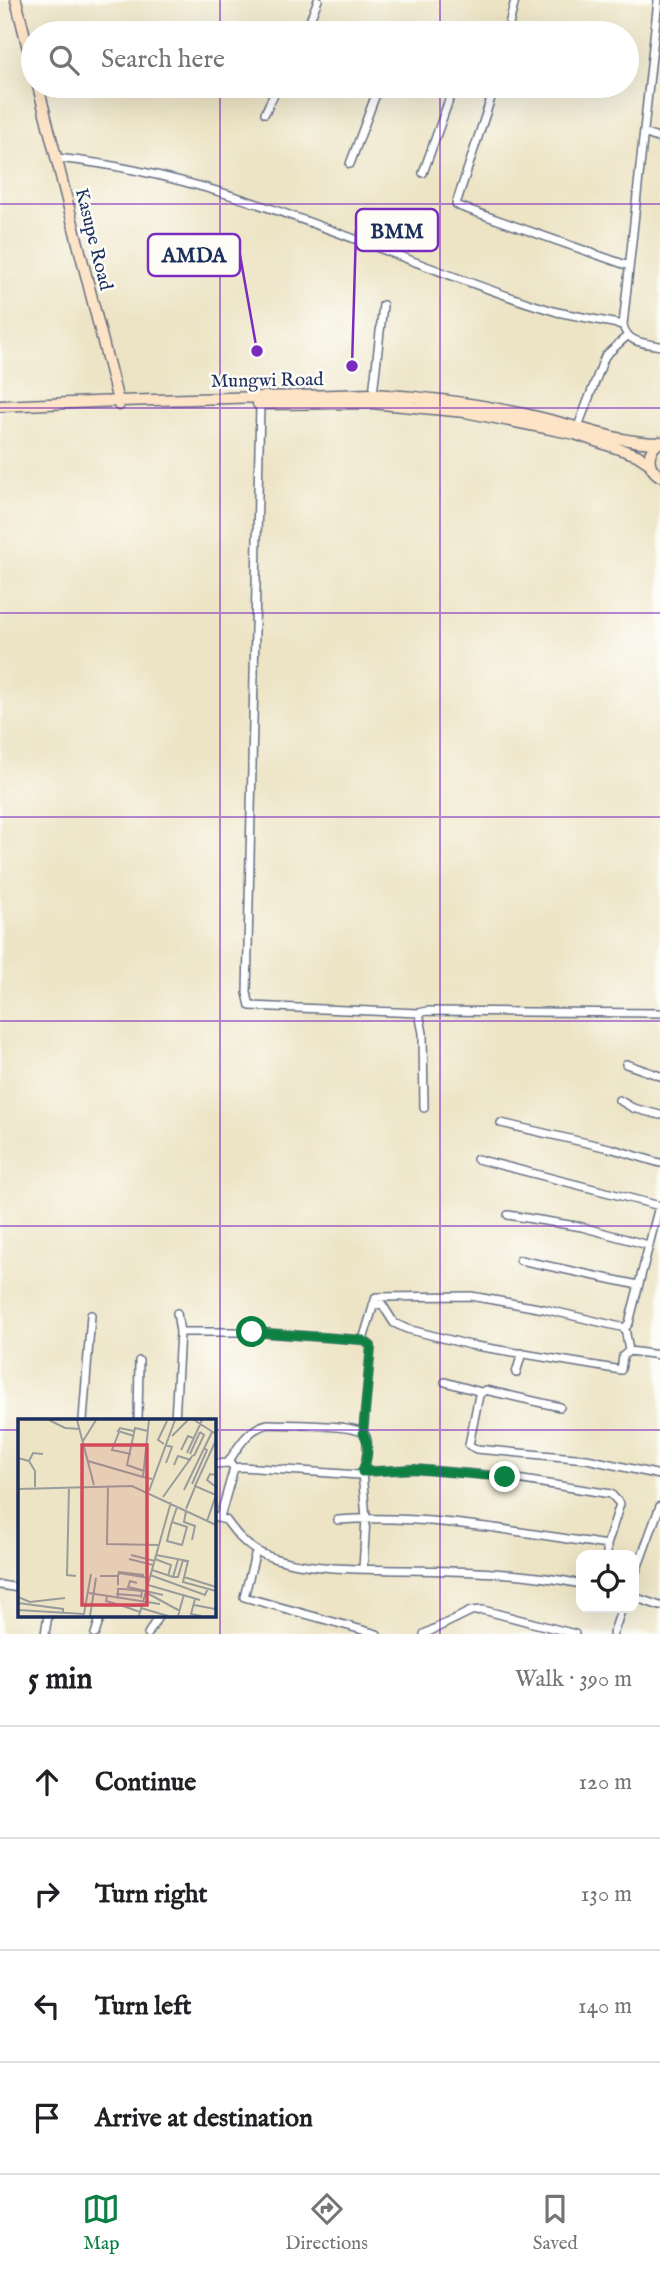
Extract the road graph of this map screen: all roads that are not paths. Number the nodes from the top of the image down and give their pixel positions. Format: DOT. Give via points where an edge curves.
graph roads {
  1 [pos="16,0"];
  2 [pos="318,0"];
  3 [pos="515,0"];
  4 [pos="658,0"];
  5 [pos="21,21"];
  6 [pos="310,21"];
  7 [pos="510,21"];
  8 [pos="41,98"];
  9 [pos="272,98"];
  10 [pos="375,98"];
  11 [pos="450,98"];
  12 [pos="491,98"];
  13 [pos="265,113"];
  14 [pos="644,133"];
  15 [pos="660,139"];
  16 [pos="56,158"];
  17 [pos="350,164"];
  18 [pos="423,173"];
  19 [pos="629,266"];
  20 [pos="383,305"];
  21 [pos="623,325"];
  22 [pos="627,336"];
  23 [pos="660,346"];
  24 [pos="373,394"];
  25 [pos="119,404"];
  26 [pos="260,404"];
  27 [pos="0,407"];
  28 [pos="0,412"];
  29 [pos="577,431"];
  30 [pos="658,443"];
  31 [pos="649,463"];
  32 [pos="660,476"];
  33 [pos="419,1013"];
  34 [pos="660,1013"];
  35 [pos="626,1064"];
  36 [pos="660,1076"];
  37 [pos="619,1100"];
  38 [pos="424,1108"];
  39 [pos="660,1115"];
  40 [pos="501,1123"];
  41 [pos="477,1159"];
  42 [pos="660,1163"];
  43 [pos="660,1206"];
  44 [pos="508,1215"];
  45 [pos="648,1245"];
  46 [pos="520,1260"];
  47 [pos="638,1285"];
  48 [pos="373,1305"];
  49 [pos="177,1313"];
  50 [pos="91,1315"];
  51 [pos="625,1328"];
  52 [pos="180,1332"];
  53 [pos="363,1340"];
  54 [pos="629,1350"];
  55 [pos="522,1353"];
  56 [pos="660,1354"];
  57 [pos="139,1361"];
  58 [pos="516,1373"];
  59 [pos="445,1382"];
  60 [pos="481,1392"];
  61 [pos="560,1407"];
  62 [pos="83,1419"];
  63 [pos="138,1419"];
  64 [pos="175,1419"];
  65 [pos="363,1433"];
  66 [pos="215,1464"];
  67 [pos="232,1466"];
  68 [pos="362,1472"];
  69 [pos="660,1475"];
  70 [pos="660,1506"];
  71 [pos="659,1516"];
  72 [pos="217,1517"];
  73 [pos="366,1518"];
  74 [pos="338,1520"];
  75 [pos="607,1545"];
  76 [pos="607,1550"];
  77 [pos="256,1551"];
  78 [pos="639,1565"];
  79 [pos="363,1569"];
  80 [pos="576,1583"];
  81 [pos="0,1585"];
  82 [pos="18,1588"];
  83 [pos="639,1599"];
  84 [pos="660,1606"];
  85 [pos="620,1613"];
  86 [pos="48,1616"];
  87 [pos="101,1616"];
  88 [pos="158,1616"];
  89 [pos="45,1634"];
  90 [pos="95,1634"];
  91 [pos="148,1634"];
  92 [pos="377,1634"];
  93 [pos="424,1634"];
  94 [pos="575,1634"];
  95 [pos="613,1634"];
  1 -- 5 [label="main road"];
  2 -- 6 [label="street"];
  3 -- 7 [label="street"];
  4 -- 14 [label="street"];
  8 -- 16 [label="main road, Kasupe Road"];
  9 -- 13 [label="street"];
  10 -- 17 [label="street"];
  11 -- 18 [label="street"];
  12 -- 19 [label="street" via="456,204"];
  14 -- 15 [label="street"];
  14 -- 19 [label="street"];
  16 -- 21 [label="street" via="161,174 522,301"];
  16 -- 25 [label="main road, Kasupe Road"];
  19 -- 21 [label="street"];
  20 -- 24 [label="street"];
  21 -- 22 [label="street"];
  22 -- 23 [label="street"];
  22 -- 29 [label="street" via="605,356"];
  24 -- 25 [label="main road, Mungwi Road"];
  24 -- 29 [label="main road, Mungwi Road" via="480,405"];
  25 -- 26 [label="main road, Mungwi Road"];
  25 -- 27 [label="main road, Mungwi Road"];
  25 -- 28 [label="main road, Mungwi Road"];
  26 -- 29 [label="main road, Mungwi Road" via="371,403"];
  26 -- 33 [label="street" via="248,1001 250,1006"];
  29 -- 30 [label="main road, Mungwi Road"];
  29 -- 31 [label="main road, Mungwi Road"];
  30 -- 31 [label="main road" via="650,452"];
  31 -- 32 [label="main road"];
  33 -- 34 [label="street"];
  33 -- 38 [label="street" via="424,1033"];
  35 -- 36 [label="street"];
  37 -- 39 [label="street"];
  40 -- 42 [label="street"];
  41 -- 43 [label="street"];
  43 -- 45 [label="street"];
  44 -- 45 [label="street" via="582,1227"];
  45 -- 47 [label="street"];
  46 -- 47 [label="street"];
  47 -- 51 [label="street"];
  48 -- 51 [label="street" via="376,1297 471,1296"];
  48 -- 53 [label="street"];
  48 -- 55 [label="street" via="382,1304 394,1324 407,1329"];
  49 -- 52 [label="street"];
  50 -- 62 [label="street"];
  51 -- 54 [label="street"];
  52 -- 53 [label="street"];
  52 -- 64 [label="street"];
  53 -- 65 [label="street" via="371,1346"];
  54 -- 55 [label="street" via="621,1370"];
  54 -- 56 [label="street"];
  55 -- 58 [label="street"];
  57 -- 63 [label="street"];
  59 -- 60 [label="street"];
  60 -- 61 [label="street"];
  60 -- 69 [label="street" via="471,1448 587,1459"];
  65 -- 67 [label="street" via="336,1427 259,1426 230,1459"];
  65 -- 68 [label="street" via="367,1451"];
  66 -- 67 [label="street"];
  67 -- 68 [label="street" via="347,1475"];
  67 -- 72 [label="street"];
  68 -- 73 [label="street"];
  68 -- 75 [label="street" via="413,1469 498,1476 611,1494 620,1504"];
  70 -- 71 [label="street"];
  71 -- 78 [label="street"];
  72 -- 77 [label="street" via="226,1520"];
  73 -- 74 [label="street"];
  73 -- 75 [label="street" via="451,1521"];
  73 -- 79 [label="street"];
  75 -- 76 [label="street"];
  77 -- 79 [label="street" via="292,1562"];
  77 -- 92 [label="street" via="244,1597"];
  79 -- 80 [label="street" via="500,1573"];
  81 -- 82 [label="street"];
  83 -- 84 [label="street"];
  85 -- 95 [label="street"];
  86 -- 89 [label="street"];
  87 -- 90 [label="street"];
  88 -- 91 [label="street"];
  93 -- 94 [label="street" via="471,1611 483,1610"];
}
